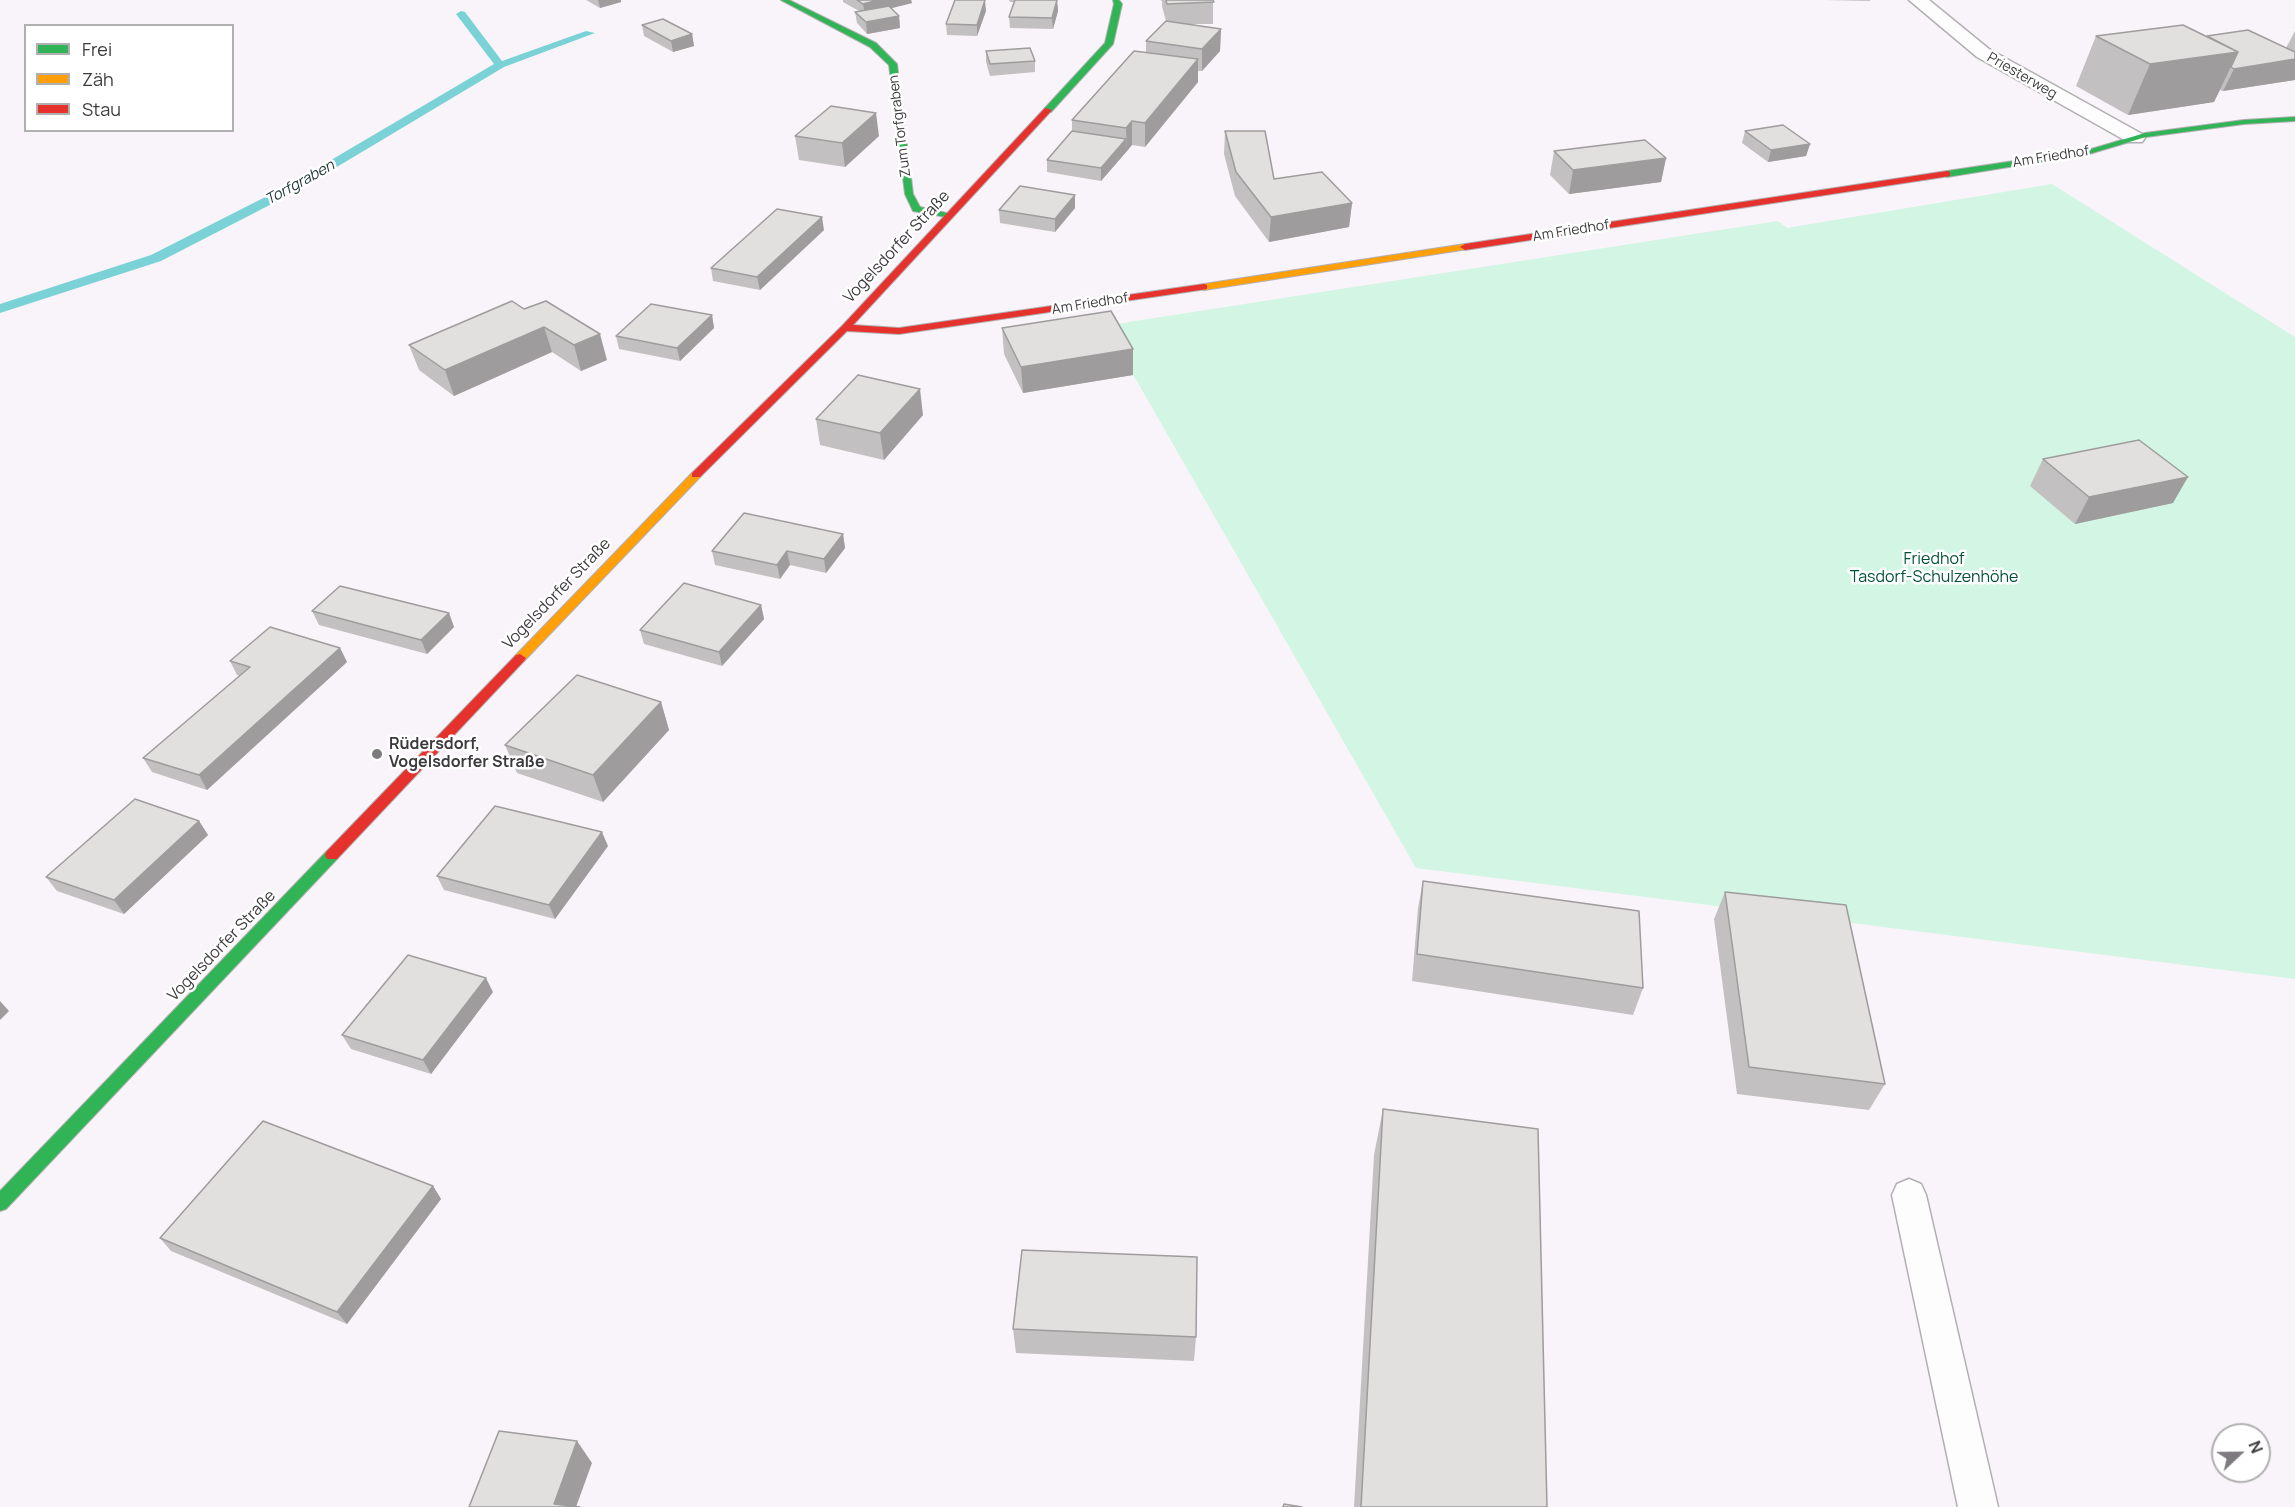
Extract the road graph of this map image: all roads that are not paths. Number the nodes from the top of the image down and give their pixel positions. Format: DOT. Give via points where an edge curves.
graph roads {
  1 [pos="784,0"];
  2 [pos="1116,0"];
  3 [pos="1918,0"];
  4 [pos="2295,120"];
  5 [pos="2135,138"];
  6 [pos="948,216"];
  7 [pos="845,328"];
  8 [pos="1909,1195"];
  9 [pos="0,1203"];
  10 [pos="1978,1507"];
  1 -- 6 [label="street, Zum Torfgraben" via="873,45 893,64 909,194 916,209"];
  2 -- 6 [label="street, Vogelsdorfer Straße" via="1109,44"];
  3 -- 5 [label="street, Priesterweg" via="1983,53"];
  4 -- 5 [label="street, Am Friedhof" via="2244,122"];
  5 -- 7 [label="street, Am Friedhof" via="2089,152 970,322 900,331"];
  6 -- 7 [label="street, Vogelsdorfer Straße"];
  7 -- 9 [label="street, Vogelsdorfer Straße" via="655,516"];
  8 -- 10 [label="lane"];
}
